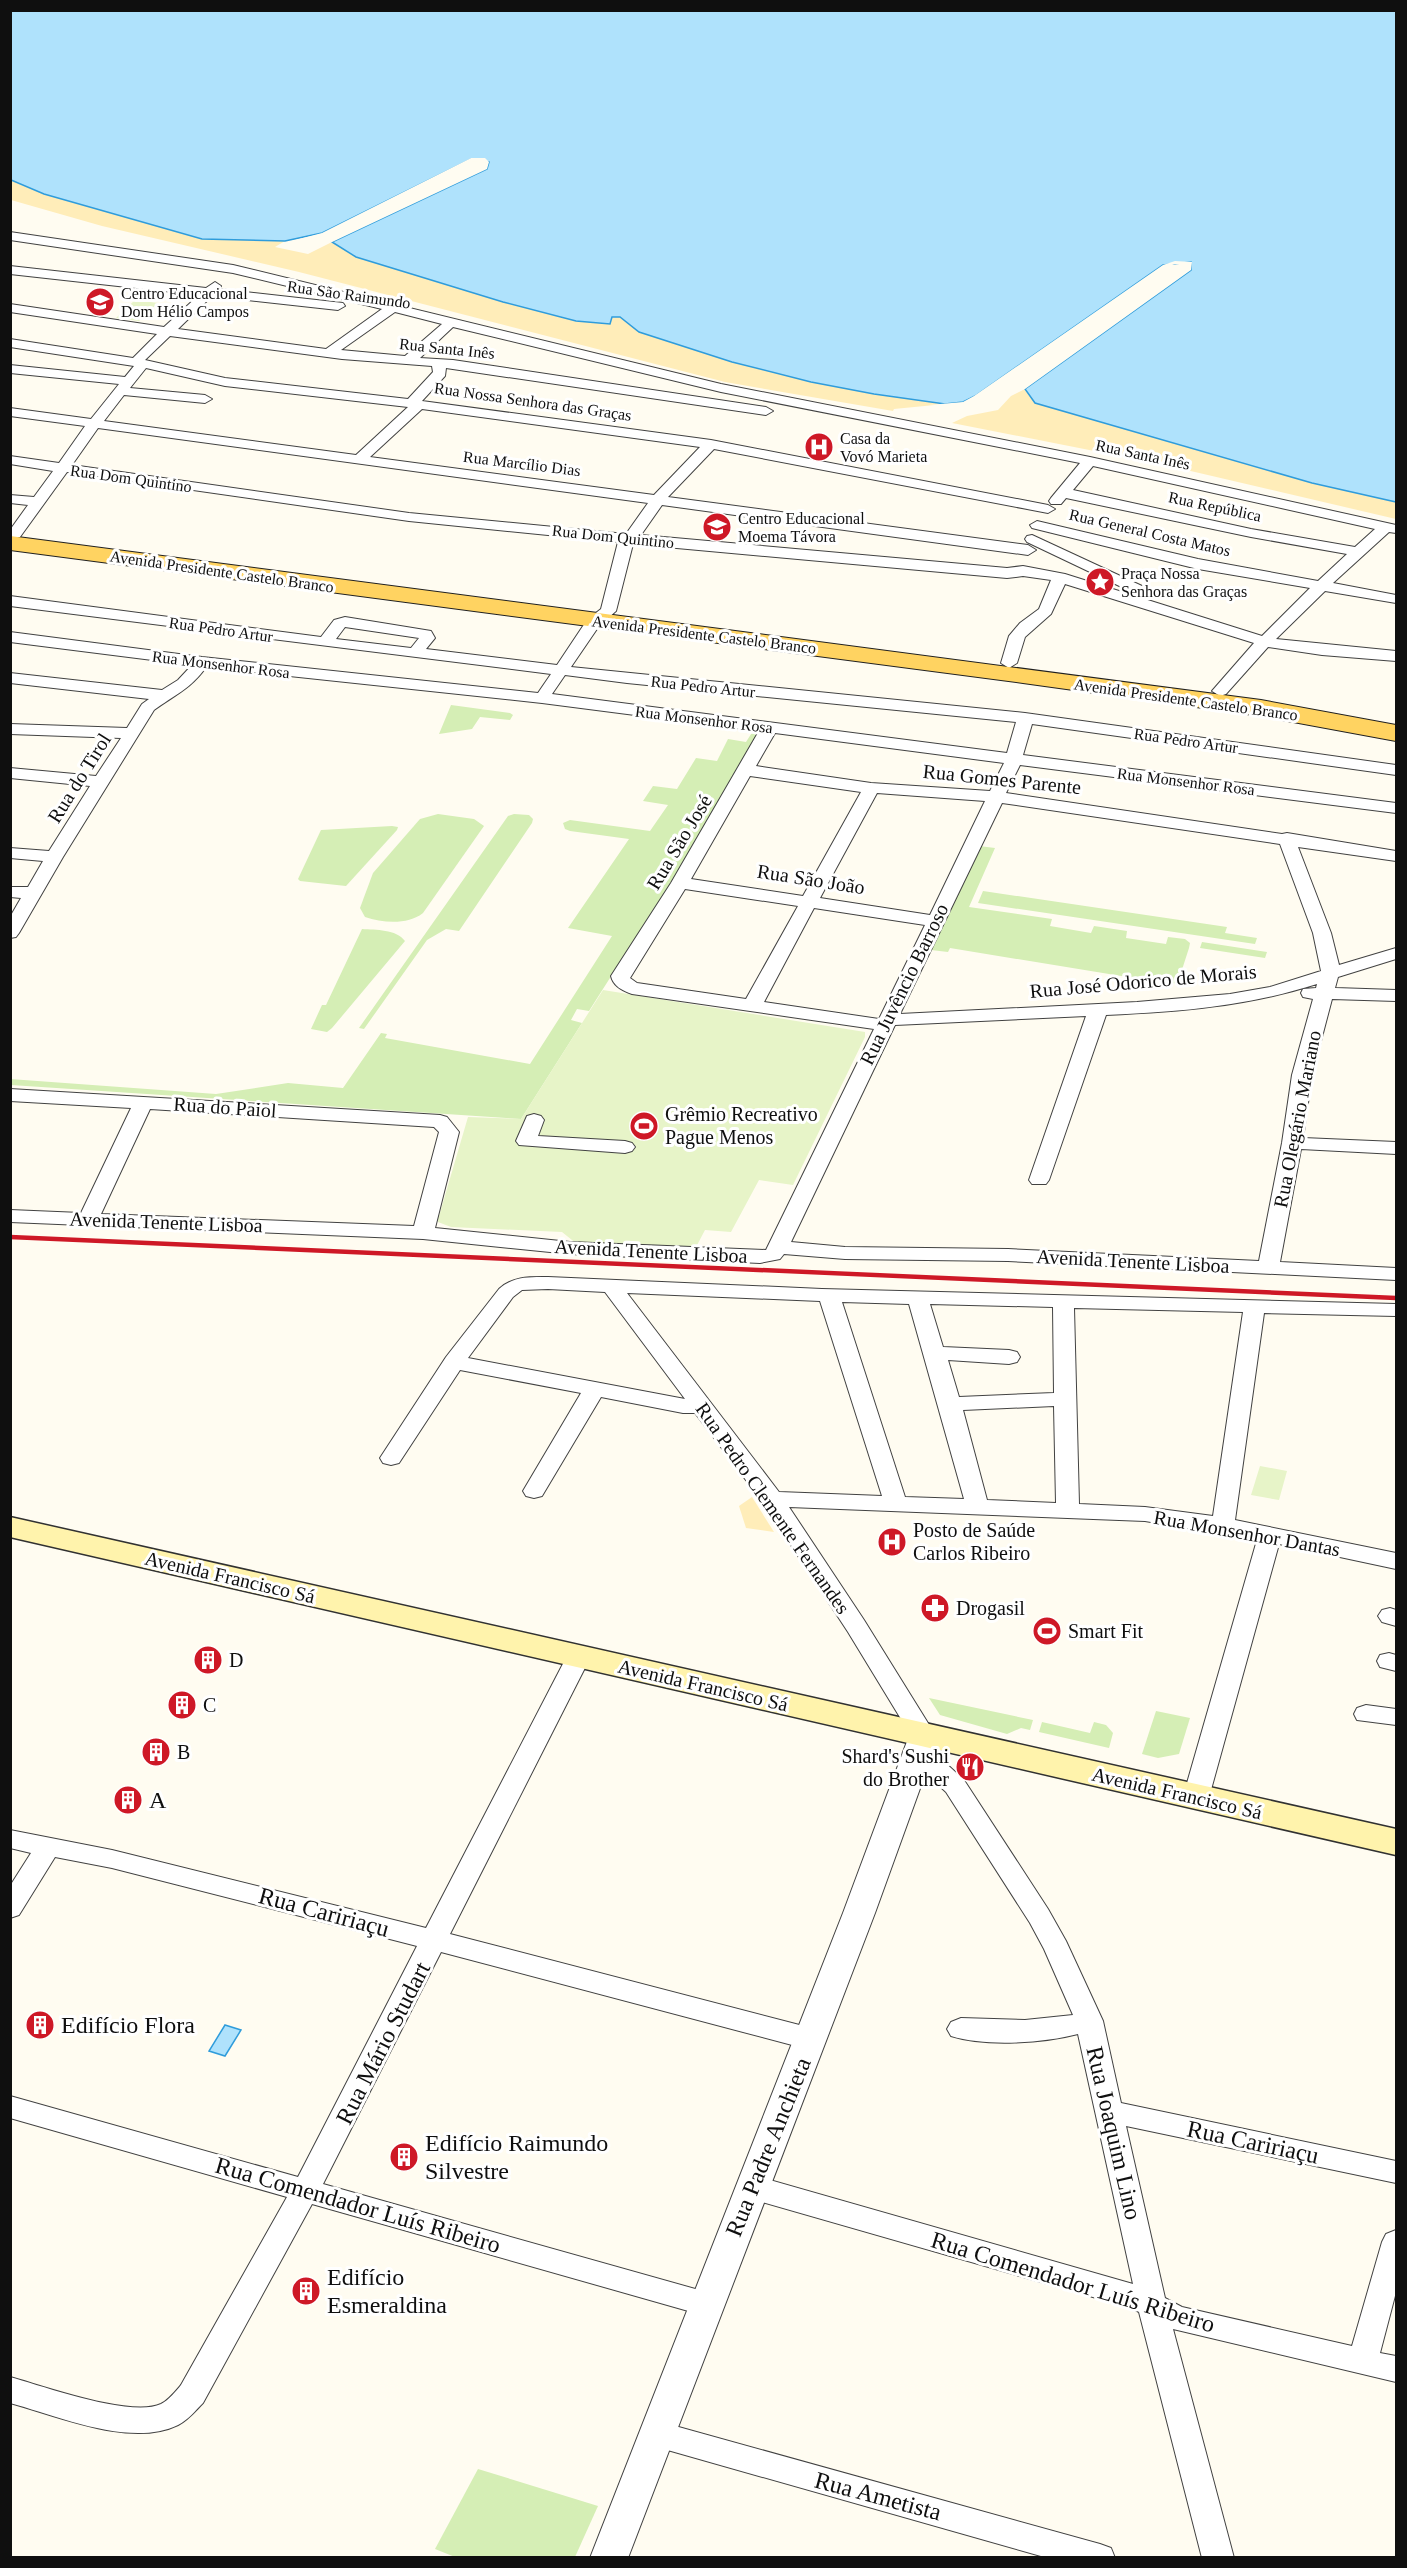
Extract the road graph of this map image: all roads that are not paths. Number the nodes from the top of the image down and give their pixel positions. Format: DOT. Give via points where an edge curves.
graph roads {
  1 [pos="10,236"];
  2 [pos="233,269"];
  3 [pos="10,270"];
  4 [pos="209,293"];
  5 [pos="10,308"];
  6 [pos="388,312"];
  7 [pos="448,324"];
  8 [pos="467,327"];
  9 [pos="168,332"];
  10 [pos="10,343"];
  11 [pos="330,352"];
  12 [pos="586,356"];
  13 [pos="407,362"];
  14 [pos="139,363"];
  15 [pos="438,363"];
  16 [pos="10,369"];
  17 [pos="556,380"];
  18 [pos="124,386"];
  19 [pos="768,398"];
  20 [pos="205,399"];
  21 [pos="415,404"];
  22 [pos="758,410"];
  23 [pos="10,412"];
  24 [pos="881,420"];
  25 [pos="95,423"];
  26 [pos="711,444"];
  27 [pos="10,460"];
  28 [pos="358,460"];
  29 [pos="1090,461"];
  30 [pos="63,468"];
  31 [pos="1064,493"];
  32 [pos="659,498"];
  33 [pos="10,499"];
  34 [pos="38,502"];
  35 [pos="1048,509"];
  36 [pos="1392,528"];
  37 [pos="631,537"];
  38 [pos="1032,538"];
  39 [pos="12,540"];
  40 [pos="1359,552"];
  41 [pos="1023,571"];
  42 [pos="1060,577"];
  43 [pos="1322,586"];
  44 [pos="1396,599"];
  45 [pos="10,601"];
  46 [pos="601,616"];
  47 [pos="1211,624"];
  48 [pos="10,637"];
  49 [pos="325,642"];
  50 [pos="1266,642"];
  51 [pos="416,652"];
  52 [pos="1396,656"];
  53 [pos="940,659"];
  54 [pos="202,662"];
  55 [pos="1009,663"];
  56 [pos="561,669"];
  57 [pos="10,678"];
  58 [pos="1220,691"];
  59 [pos="168,696"];
  60 [pos="542,698"];
  61 [pos="1025,718"];
  62 [pos="1385,724"];
  63 [pos="770,727"];
  64 [pos="10,729"];
  65 [pos="132,733"];
  66 [pos="1014,759"];
  67 [pos="746,770"];
  68 [pos="1396,770"];
  69 [pos="10,774"];
  70 [pos="102,782"];
  71 [pos="872,788"];
  72 [pos="996,797"];
  73 [pos="1396,808"];
  74 [pos="1287,838"];
  75 [pos="10,853"];
  76 [pos="1396,856"];
  77 [pos="54,857"];
  78 [pos="680,883"];
  79 [pos="10,892"];
  80 [pos="33,893"];
  81 [pos="809,901"];
  82 [pos="934,921"];
  83 [pos="10,933"];
  84 [pos="1396,953"];
  85 [pos="1330,972"];
  86 [pos="620,976"];
  87 [pos="1274,992"];
  88 [pos="1323,993"];
  89 [pos="1396,996"];
  90 [pos="752,1006"];
  91 [pos="1098,1010"];
  92 [pos="885,1023"];
  93 [pos="10,1095"];
  94 [pos="144,1102"];
  95 [pos="534,1120"];
  96 [pos="1292,1143"];
  97 [pos="625,1147"];
  98 [pos="1396,1148"];
  99 [pos="1039,1180"];
  100 [pos="10,1216"];
  101 [pos="88,1219"];
  102 [pos="423,1233"];
  103 [pos="778,1247"];
  104 [pos="1268,1268"];
  105 [pos="1396,1274"];
  106 [pos="611,1286"];
  107 [pos="830,1295"];
  108 [pos="918,1298"];
  109 [pos="1063,1303"];
  110 [pos="1254,1307"];
  111 [pos="1396,1310"];
  112 [pos="934,1353"];
  113 [pos="1009,1357"];
  114 [pos="454,1362"];
  115 [pos="595,1388"];
  116 [pos="1064,1399"];
  117 [pos="950,1404"];
  118 [pos="703,1406"];
  119 [pos="391,1458"];
  120 [pos="534,1491"];
  121 [pos="772,1499"];
  122 [pos="896,1504"];
  123 [pos="978,1508"];
  124 [pos="1068,1511"];
  125 [pos="1223,1525"];
  126 [pos="10,1527"];
  127 [pos="1270,1534"];
  128 [pos="1396,1561"];
  129 [pos="579,1656"];
  130 [pos="1366,1714"];
  131 [pos="1396,1717"];
  132 [pos="921,1744"];
  133 [pos="1196,1797"];
  134 [pos="10,1839"];
  135 [pos="1396,1842"];
  136 [pos="49,1845"];
  137 [pos="10,1908"];
  138 [pos="435,1941"];
  139 [pos="1089,2021"];
  140 [pos="961,2029"];
  141 [pos="811,2039"];
  142 [pos="10,2107"];
  143 [pos="1110,2112"];
  144 [pos="1396,2172"];
  145 [pos="752,2187"];
  146 [pos="306,2190"];
  147 [pos="1396,2242"];
  148 [pos="706,2304"];
  149 [pos="1152,2306"];
  150 [pos="1363,2360"];
  151 [pos="1396,2369"];
  152 [pos="10,2390"];
  153 [pos="657,2434"];
  154 [pos="609,2558"];
  155 [pos="1100,2558"];
  156 [pos="1218,2558"];
  1 -- 2 [label="street, Rua Santa Inês"];
  2 -- 4 [label="street"];
  2 -- 6 [label="street, Rua Santa Inês"];
  3 -- 4 [label="street, Rua São Raimundo"];
  4 -- 6 [label="street, Rua São Raimundo"];
  4 -- 9 [label="street"];
  5 -- 9 [label="street, Rua Santa Inês"];
  6 -- 7 [label="street, Rua São Raimundo"];
  6 -- 8 [label="street, Rua Santa Inês"];
  6 -- 11 [label="street"];
  7 -- 8 [label="street, Rua São Raimundo"];
  7 -- 13 [label="street"];
  8 -- 12 [label="street, Rua Santa Inês"];
  9 -- 11 [label="street, Rua Santa Inês"];
  9 -- 14 [label="street"];
  10 -- 14 [label="street, Rua Nossa Senhora das Graças"];
  11 -- 13 [label="street, Rua Santa Inês"];
  12 -- 17 [label="street"];
  12 -- 19 [label="street, Rua Santa Inês"];
  13 -- 15 [label="street, Rua Santa Inês"];
  14 -- 18 [label="street"];
  14 -- 21 [label="street, Rua Nossa Senhora das Graças" via="225,382"];
  15 -- 17 [label="street, Rua Santa Inês"];
  15 -- 21 [label="street" via="440,373 415,398"];
  16 -- 18 [label="street"];
  17 -- 22 [label="street, Rua Santa Inês"];
  18 -- 20 [label="street"];
  18 -- 25 [label="street"];
  19 -- 22 [label="street"];
  19 -- 24 [label="street, Rua Santa Inês"];
  21 -- 26 [label="street, Rua Nossa Senhora das Graças"];
  21 -- 28 [label="street" via="416,408"];
  22 -- 24 [label="street, Rua Santa Inês"];
  23 -- 25 [label="street, Rua Marcílio Dias"];
  24 -- 29 [label="street, Rua Santa Inês"];
  25 -- 28 [label="street, Rua Marcílio Dias"];
  25 -- 30 [label="street"];
  26 -- 32 [label="street"];
  26 -- 35 [label="street, Rua Nossa Senhora das Graças"];
  27 -- 30 [label="street, Rua Dom Quintino"];
  28 -- 32 [label="street, Rua Marcílio Dias"];
  29 -- 31 [label="street"];
  29 -- 36 [label="street, Rua Santa Inês"];
  30 -- 34 [label="street"];
  30 -- 37 [label="street, Rua Dom Quintino" via="409,517"];
  31 -- 35 [label="street"];
  31 -- 40 [label="street, Rua República"];
  32 -- 37 [label="street"];
  32 -- 38 [label="street, Rua Marcílio Dias"];
  33 -- 34 [label="street"];
  34 -- 39 [label="street"];
  35 -- 38 [label="street"];
  36 -- 40 [label="street"];
  37 -- 41 [label="street, Rua Dom Quintino" via="794,555 1007,573"];
  37 -- 46 [label="street"];
  38 -- 41 [label="street"];
  38 -- 43 [label="street, Rua General Costa Matos"];
  38 -- 47 [label="street, Rua Dom Quintino"];
  39 -- 46 [label="main road, Avenida Presidente Castelo Branco"];
  40 -- 43 [label="street"];
  41 -- 42 [label="street, Rua Dom Quintino"];
  42 -- 47 [label="street, Rua Dom Quintino"];
  42 -- 55 [label="street" via="1050,605 1017,636"];
  43 -- 44 [label="street, Rua General Costa Matos"];
  43 -- 50 [label="street"];
  45 -- 49 [label="street, Rua Pedro Artur"];
  46 -- 53 [label="main road, Avenida Presidente Castelo Branco"];
  46 -- 56 [label="street"];
  47 -- 50 [label="street, Rua Dom Quintino"];
  48 -- 54 [label="street, Rua Monsenhor Rosa"];
  49 -- 51 [label="street, Rua Pedro Artur"];
  49 -- 51 [label="street" via="340,623 352,623 425,634 427,638"];
  50 -- 52 [label="street, Rua Dom Quintino"];
  50 -- 58 [label="street"];
  51 -- 56 [label="street, Rua Pedro Artur"];
  53 -- 55 [label="main road, Avenida Presidente Castelo Branco"];
  53 -- 62 [label="main road, Avenida Presidente Castelo Branco"];
  54 -- 59 [label="street, Rua do Tirol" via="193,677"];
  54 -- 60 [label="street, Rua Monsenhor Rosa"];
  55 -- 58 [label="main road, Avenida Presidente Castelo Branco"];
  56 -- 60 [label="street"];
  56 -- 61 [label="street, Rua Pedro Artur"];
  57 -- 59 [label="street"];
  58 -- 62 [label="main road, Avenida Presidente Castelo Branco"];
  59 -- 65 [label="street, Rua do Tirol" via="148,707"];
  60 -- 63 [label="street, Rua Monsenhor Rosa"];
  61 -- 66 [label="street, Rua Juvêncio Barroso"];
  61 -- 68 [label="street, Rua Pedro Artur"];
  63 -- 66 [label="street, Rua Monsenhor Rosa"];
  63 -- 67 [label="street, Rua São José"];
  64 -- 65 [label="street"];
  65 -- 70 [label="street, Rua do Tirol"];
  66 -- 72 [label="street, Rua Juvêncio Barroso"];
  66 -- 73 [label="street, Rua Monsenhor Rosa"];
  67 -- 71 [label="street, Rua Gomes Parente"];
  67 -- 78 [label="street, Rua São José"];
  69 -- 70 [label="street"];
  70 -- 77 [label="street, Rua do Tirol"];
  71 -- 72 [label="street, Rua Gomes Parente"];
  71 -- 81 [label="street"];
  72 -- 74 [label="street, Rua Gomes Parente"];
  72 -- 82 [label="street, Rua Juvêncio Barroso"];
  74 -- 76 [label="street, Rua Gomes Parente"];
  74 -- 85 [label="street" via="1325,939"];
  75 -- 77 [label="street"];
  77 -- 80 [label="street, Rua do Tirol"];
  78 -- 81 [label="street, Rua São João"];
  78 -- 86 [label="street, Rua São José"];
  79 -- 80 [label="street"];
  80 -- 83 [label="street, Rua do Tirol"];
  81 -- 82 [label="street, Rua São João"];
  81 -- 90 [label="street"];
  82 -- 92 [label="street, Rua Juvêncio Barroso"];
  84 -- 85 [label="street, Rua José Odorico de Morais"];
  85 -- 87 [label="street, Rua José Odorico de Morais"];
  85 -- 88 [label="street, Rua Olegário Mariano"];
  86 -- 90 [label="street, Rua José Odorico de Morais" via="632,988"];
  87 -- 88 [label="street"];
  87 -- 91 [label="street, Rua José Odorico de Morais" via="1230,1000"];
  88 -- 89 [label="street"];
  88 -- 96 [label="street, Rua Olegário Mariano" via="1302,1075"];
  90 -- 92 [label="street, Rua José Odorico de Morais"];
  91 -- 92 [label="street, Rua José Odorico de Morais"];
  91 -- 99 [label="street"];
  92 -- 103 [label="street, Rua Juvêncio Barroso"];
  93 -- 94 [label="street, Rua do Paiol"];
  94 -- 101 [label="street"];
  94 -- 102 [label="street, Rua do Paiol" via="440,1121 449,1132"];
  95 -- 97 [label="street" via="526,1141"];
  96 -- 98 [label="street"];
  96 -- 104 [label="street, Rua Olegário Mariano"];
  100 -- 101 [label="street, Avenida Tenente Lisboa"];
  101 -- 102 [label="street, Avenida Tenente Lisboa"];
  102 -- 103 [label="street, Avenida Tenente Lisboa" via="570,1248 748,1256 773,1255"];
  103 -- 104 [label="street, Avenida Tenente Lisboa" via="845,1254 1008,1255"];
  104 -- 105 [label="street, Avenida Tenente Lisboa"];
  106 -- 107 [label="street, Avenida Tenente Lisboa"];
  106 -- 114 [label="street, Avenida Tenente Lisboa" via="514,1286"];
  106 -- 118 [label="street, Rua Pedro Clemente Fernandes"];
  107 -- 108 [label="street, Avenida Tenente Lisboa"];
  107 -- 122 [label="street"];
  108 -- 109 [label="street, Avenida Tenente Lisboa"];
  108 -- 112 [label="street"];
  109 -- 110 [label="street, Avenida Tenente Lisboa"];
  109 -- 116 [label="street"];
  110 -- 111 [label="street, Avenida Tenente Lisboa"];
  110 -- 125 [label="street"];
  112 -- 113 [label="street"];
  112 -- 117 [label="street"];
  114 -- 115 [label="street"];
  114 -- 119 [label="street"];
  115 -- 118 [label="street" via="683,1406"];
  115 -- 120 [label="street"];
  116 -- 117 [label="street"];
  116 -- 124 [label="street"];
  117 -- 123 [label="street"];
  118 -- 121 [label="street, Rua Pedro Clemente Fernandes"];
  121 -- 122 [label="street, Rua Monsenhor Dantas"];
  121 -- 132 [label="street, Rua Pedro Clemente Fernandes" via="856,1626"];
  122 -- 123 [label="street, Rua Monsenhor Dantas"];
  123 -- 124 [label="street, Rua Monsenhor Dantas"];
  124 -- 125 [label="street, Rua Monsenhor Dantas" via="1145,1514"];
  125 -- 127 [label="street, Rua Monsenhor Dantas"];
  126 -- 129 [label="main road, Avenida Francisco Sá"];
  127 -- 128 [label="street, Rua Monsenhor Dantas"];
  127 -- 133 [label="street"];
  129 -- 132 [label="main road, Avenida Francisco Sá"];
  129 -- 138 [label="street, Rua Mário Studart"];
  130 -- 131 [label="street"];
  132 -- 133 [label="main road, Avenida Francisco Sá"];
  132 -- 139 [label="street, Rua Joaquim Lino" via="955,1786 1039,1916"];
  132 -- 141 [label="street, Rua Padre Anchieta"];
  133 -- 135 [label="main road, Avenida Francisco Sá"];
  134 -- 136 [label="street, Rua Caririaçu"];
  136 -- 137 [label="street"];
  136 -- 138 [label="street, Rua Caririaçu"];
  138 -- 141 [label="street, Rua Caririaçu"];
  138 -- 146 [label="street, Rua Mário Studart"];
  139 -- 140 [label="street" via="1007,2032"];
  139 -- 143 [label="street, Rua Joaquim Lino"];
  141 -- 145 [label="street, Rua Padre Anchieta"];
  142 -- 146 [label="street, Rua Comendador Luís Ribeiro"];
  143 -- 144 [label="street, Rua Caririaçu"];
  143 -- 149 [label="street, Rua Joaquim Lino"];
  145 -- 148 [label="street, Rua Padre Anchieta"];
  145 -- 149 [label="street, Rua Comendador Luís Ribeiro" via="1138,2298"];
  146 -- 148 [label="street, Rua Comendador Luís Ribeiro"];
  146 -- 152 [label="street, Rua Mário Studart" via="192,2394 181,2406 151,2420 122,2419"];
  147 -- 150 [label="street"];
  148 -- 153 [label="street, Rua Padre Anchieta"];
  149 -- 150 [label="street, Rua Comendador Luís Ribeiro" via="1176,2318"];
  149 -- 156 [label="street, Rua Joaquim Lino"];
  150 -- 151 [label="street, Rua Comendador Luís Ribeiro"];
  153 -- 154 [label="street, Rua Padre Anchieta"];
  153 -- 155 [label="street, Rua Ametista"];
}
